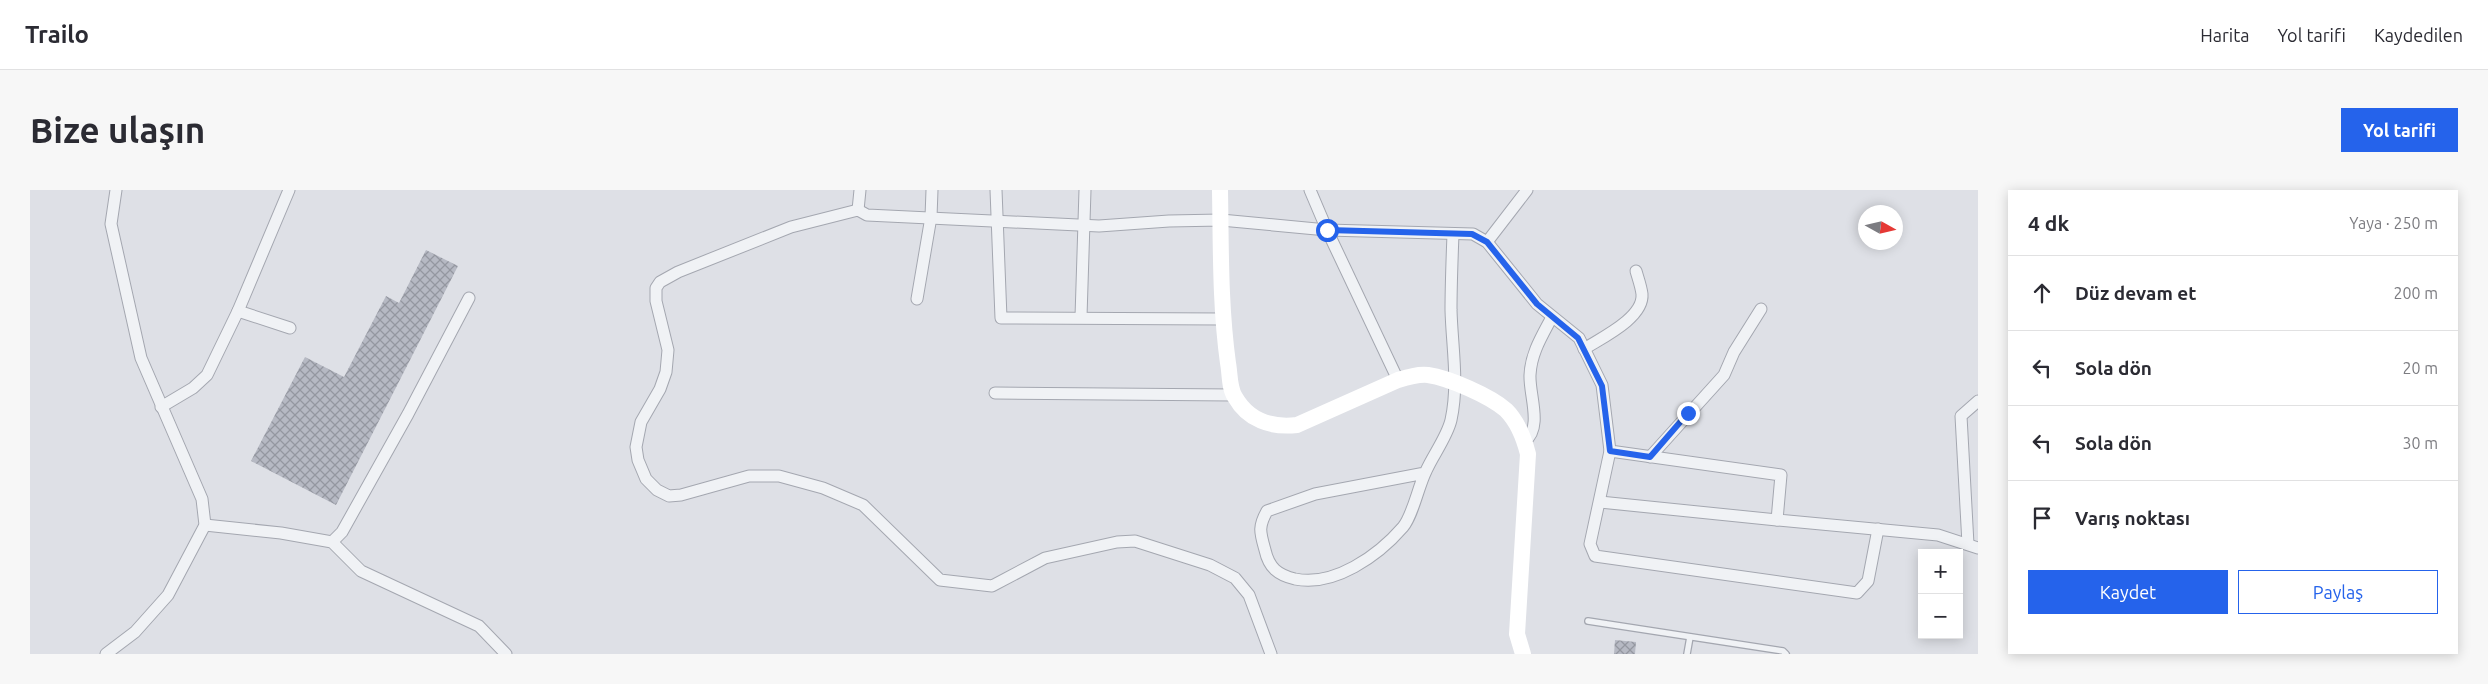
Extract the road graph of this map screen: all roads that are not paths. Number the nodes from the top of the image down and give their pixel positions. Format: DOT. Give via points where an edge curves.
graph roads {
  1 [pos="116,190"];
  2 [pos="289,190"];
  3 [pos="860,190"];
  4 [pos="932,190"];
  5 [pos="996,190"];
  6 [pos="1086,190"];
  7 [pos="1220,190"];
  8 [pos="1310,190"];
  9 [pos="1528,190"];
  10 [pos="858,210"];
  11 [pos="931,217"];
  12 [pos="996,220"];
  13 [pos="1221,220"];
  14 [pos="1085,225"];
  15 [pos="1327,230"];
  16 [pos="1453,234"];
  17 [pos="1487,242"];
  18 [pos="1636,271"];
  19 [pos="469,298"];
  20 [pos="917,299"];
  21 [pos="1761,309"];
  22 [pos="238,311"];
  23 [pos="1081,317"];
  24 [pos="1552,317"];
  25 [pos="1222,319"];
  26 [pos="290,328"];
  27 [pos="1584,349"];
  28 [pos="1398,380"];
  29 [pos="1455,384"];
  30 [pos="995,393"];
  31 [pos="1233,394"];
  32 [pos="1978,401"];
  33 [pos="161,407"];
  34 [pos="1525,441"];
  35 [pos="1610,451"];
  36 [pos="1650,457"];
  37 [pos="1425,473"];
  38 [pos="1600,502"];
  39 [pos="1777,520"];
  40 [pos="206,525"];
  41 [pos="1878,529"];
  42 [pos="332,542"];
  43 [pos="1973,546"];
  44 [pos="1588,621"];
  45 [pos="1690,637"];
  46 [pos="106,654"];
  47 [pos="506,654"];
  48 [pos="1271,654"];
  49 [pos="1523,654"];
  50 [pos="1687,654"];
  51 [pos="1786,654"];
  1 -- 33 [label="street" via="111,224 121,275 141,358"];
  2 -- 22 [label="street"];
  3 -- 10 [label="street"];
  4 -- 11 [label="street"];
  5 -- 12 [label="street"];
  6 -- 14 [label="street"];
  7 -- 13 [label="street"];
  8 -- 15 [label="street"];
  9 -- 17 [label="street"];
  10 -- 11 [label="street" via="867,215"];
  10 -- 48 [label="street" via="791,227 660,282 656,288 656,301 668,350 666,372 641,422 636,447 646,479 669,496 749,476 779,476 823,488 863,505 940,580 992,586 1045,558 1117,542 1135,542 1210,565 1235,578 1249,595"];
  11 -- 12 [label="street"];
  11 -- 20 [label="street"];
  12 -- 14 [label="street"];
  12 -- 23 [label="street" via="1000,318"];
  13 -- 14 [label="street"];
  13 -- 15 [label="street"];
  13 -- 25 [label="street"];
  14 -- 23 [label="street"];
  15 -- 16 [label="street"];
  15 -- 28 [label="street"];
  16 -- 17 [label="street" via="1472,234"];
  16 -- 29 [label="street" via="1451,311"];
  17 -- 24 [label="street" via="1537,304"];
  18 -- 27 [label="street" via="1642,295 1641,305 1634,316"];
  19 -- 42 [label="street" via="404,422 342,532"];
  21 -- 36 [label="street" via="1734,352 1724,375"];
  22 -- 26 [label="street"];
  22 -- 33 [label="street" via="206,374 194,388"];
  23 -- 25 [label="street"];
  24 -- 27 [label="street" via="1578,338"];
  24 -- 34 [label="street" via="1533,358 1530,389 1535,424 1531,436"];
  25 -- 31 [label="street"];
  27 -- 35 [label="street" via="1602,386"];
  28 -- 29 [label="street" via="1427,375"];
  28 -- 31 [label="street" via="1297,425 1268,424 1254,418"];
  29 -- 34 [label="street" via="1496,402 1516,423"];
  29 -- 37 [label="street" via="1451,422"];
  30 -- 31 [label="street"];
  32 -- 43 [label="street" via="1961,416"];
  33 -- 40 [label="street" via="202,499"];
  34 -- 49 [label="street" via="1528,476 1517,634"];
  35 -- 36 [label="street"];
  35 -- 38 [label="street"];
  36 -- 39 [label="street" via="1781,475"];
  37 -- 37 [label="street" via="1404,526 1351,569 1306,581 1281,576 1271,567 1260,524 1267,510 1315,494"];
  38 -- 39 [label="street"];
  38 -- 41 [label="street" via="1590,544 1595,556 1857,593 1868,581"];
  39 -- 41 [label="street"];
  40 -- 42 [label="street"];
  40 -- 46 [label="street" via="168,595 136,632"];
  41 -- 43 [label="street" via="1938,535"];
  42 -- 47 [label="street" via="361,571 479,626"];
  44 -- 45 [label="lane"];
  45 -- 50 [label="lane"];
  45 -- 51 [label="lane"];
}
